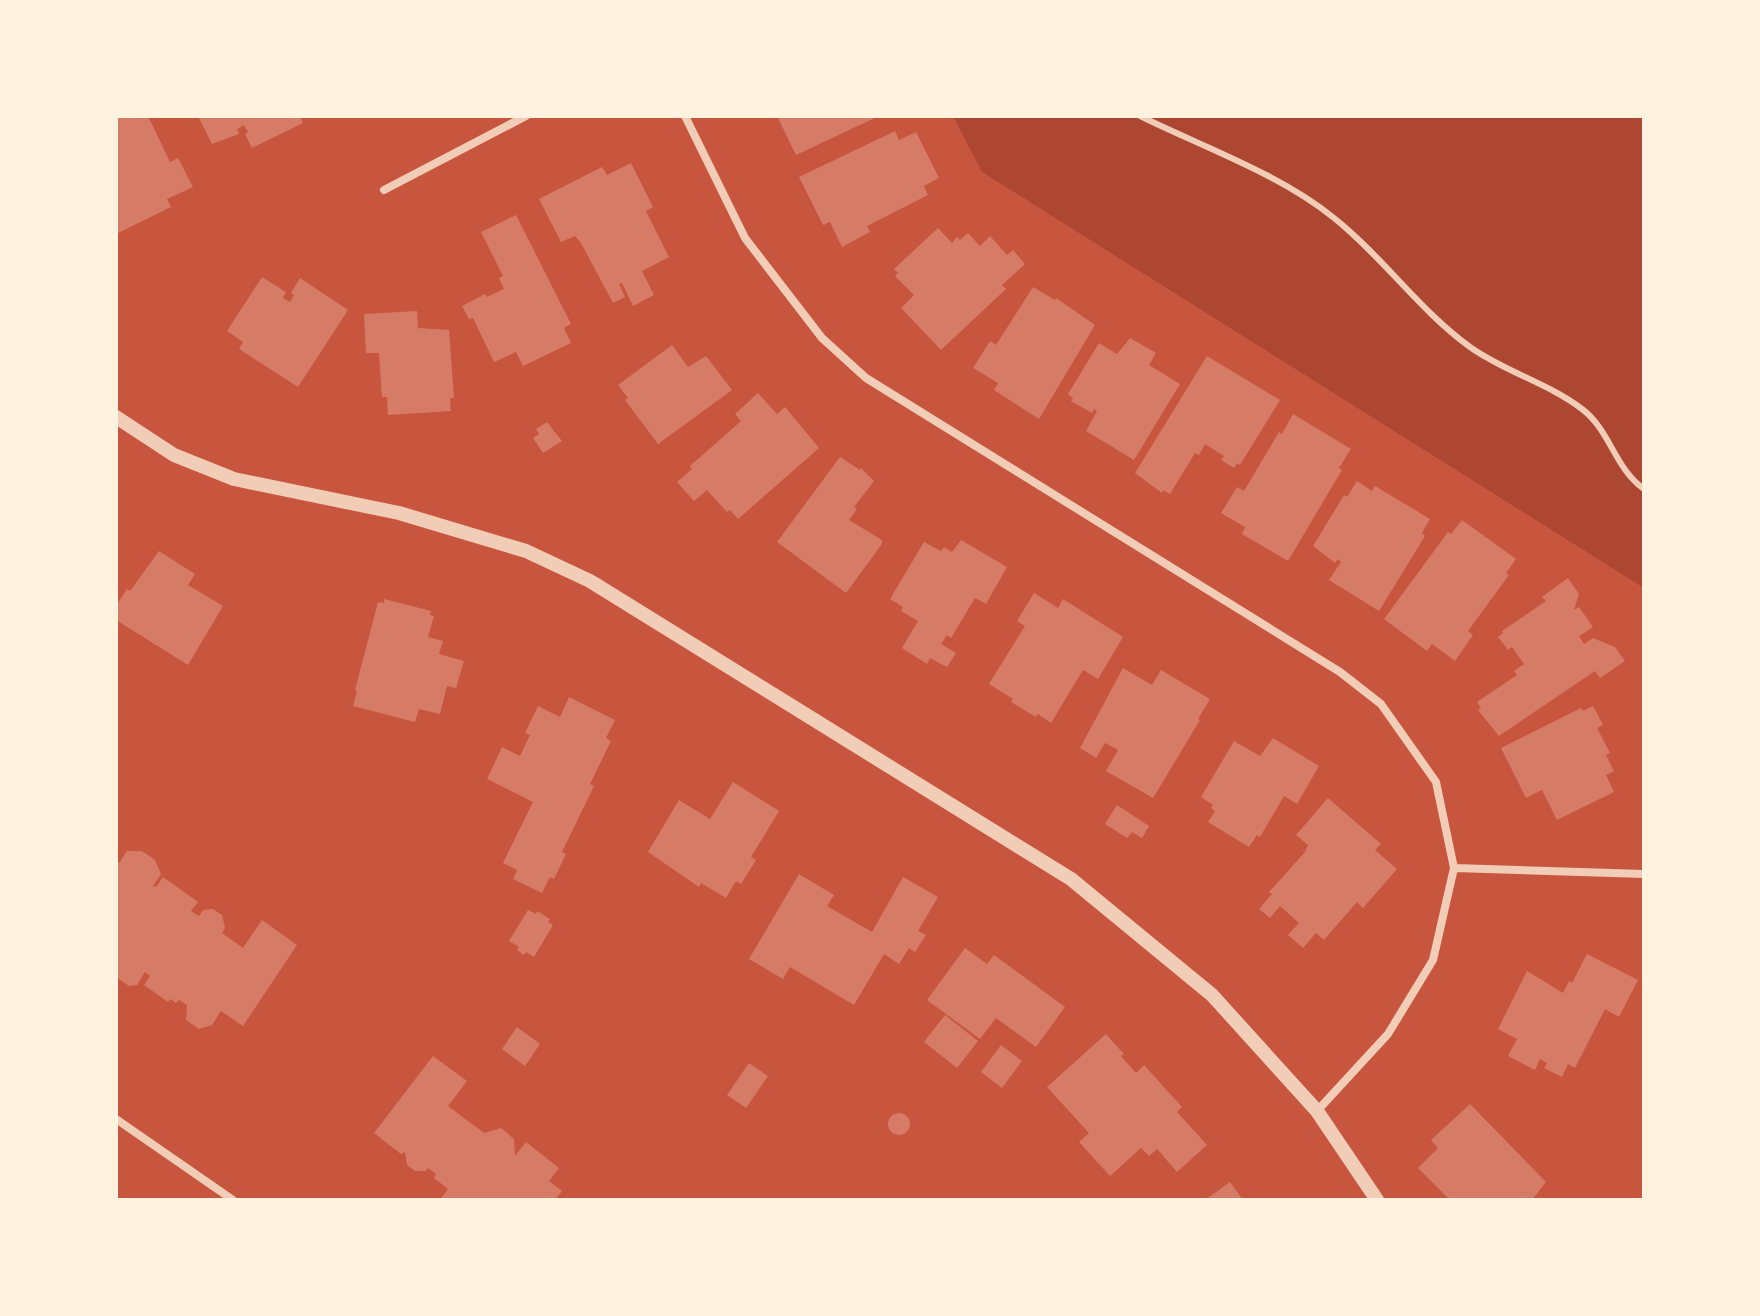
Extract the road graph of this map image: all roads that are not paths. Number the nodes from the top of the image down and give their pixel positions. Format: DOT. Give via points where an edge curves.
graph roads {
  1 [pos="526,116"];
  2 [pos="685,116"];
  3 [pos="1140,116"];
  4 [pos="384,190"];
  5 [pos="116,417"];
  6 [pos="1644,489"];
  7 [pos="1454,868"];
  8 [pos="1644,874"];
  9 [pos="1317,1111"];
  10 [pos="116,1119"];
  11 [pos="233,1200"];
  12 [pos="1377,1200"];
  1 -- 4 [label="street"];
  2 -- 7 [label="street" via="745,238 822,338 866,378 1340,672 1381,704 1436,782"];
  3 -- 6 [label="lane" via="1262,175 1333,217 1472,348 1584,410 1601,429 1623,471"];
  5 -- 9 [label="street" via="174,455 234,479 413,517 526,551 590,581 1071,879 1212,995"];
  7 -- 8 [label="street"];
  7 -- 9 [label="street" via="1433,960 1388,1034"];
  9 -- 12 [label="street"];
  10 -- 11 [label="street"];
}
